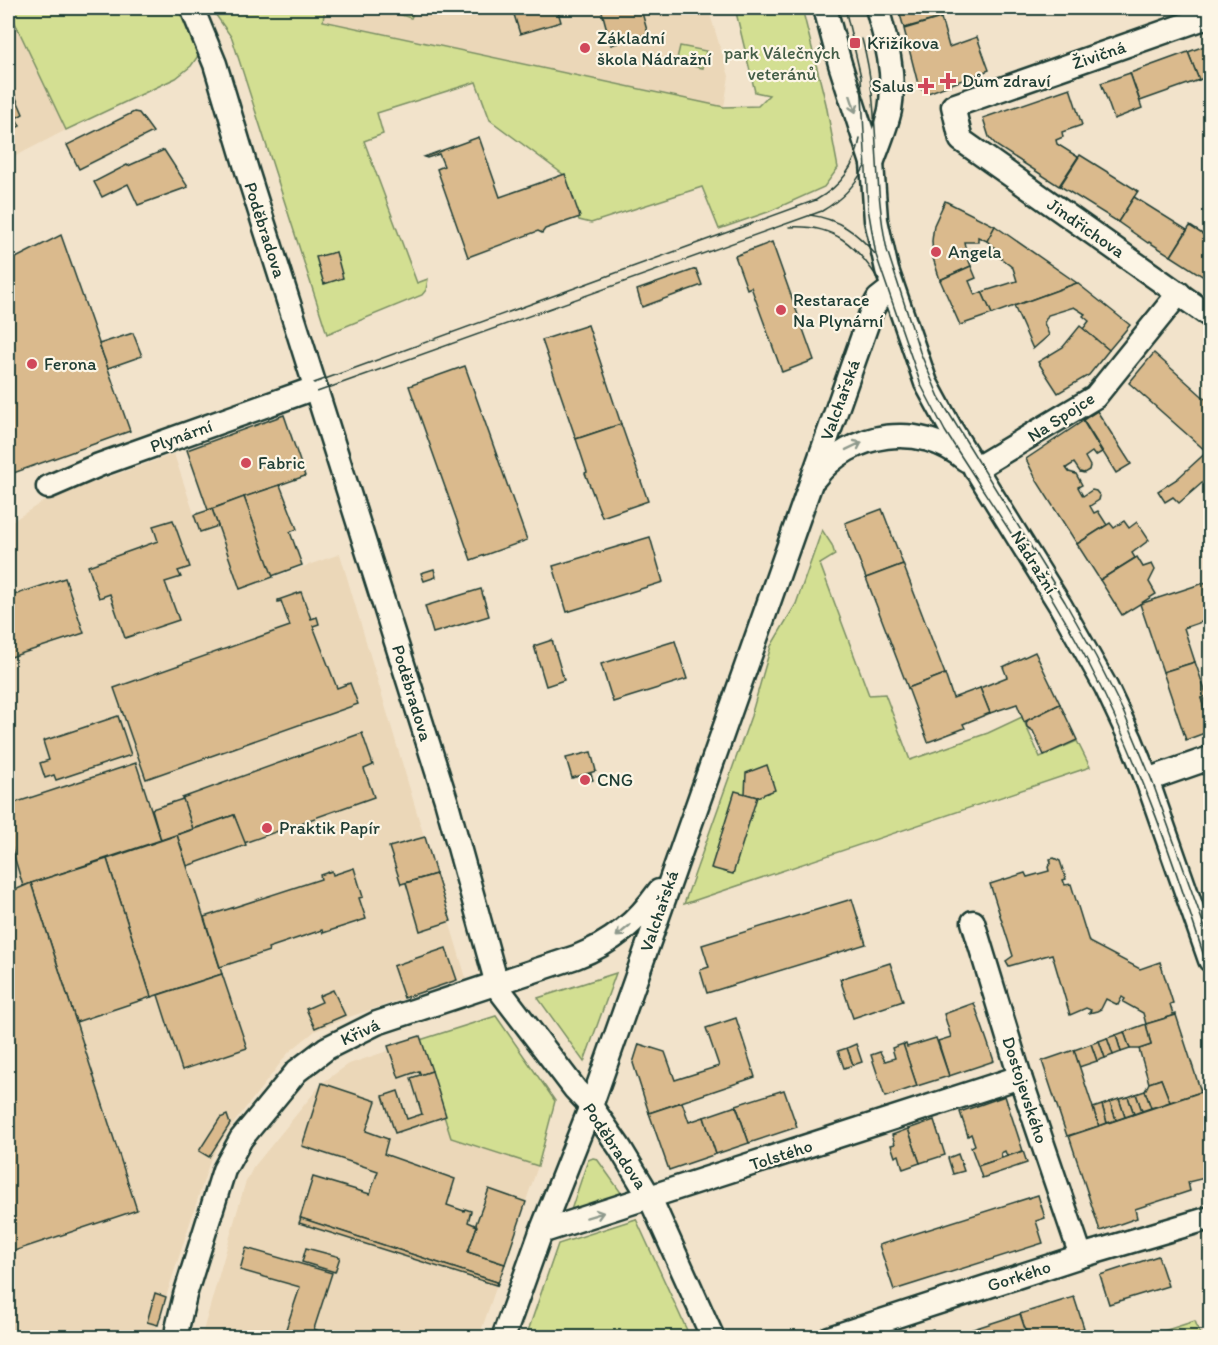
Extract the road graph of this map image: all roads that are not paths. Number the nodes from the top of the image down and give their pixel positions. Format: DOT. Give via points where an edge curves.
graph roads {
  1 [pos="192,8"];
  2 [pos="825,8"];
  3 [pos="878,8"];
  4 [pos="1210,16"];
  5 [pos="961,140"];
  6 [pos="872,163"];
  7 [pos="892,288"];
  8 [pos="1179,293"];
  9 [pos="1210,316"];
  10 [pos="315,388"];
  11 [pos="975,469"];
  12 [pos="810,484"];
  13 [pos="48,487"];
  14 [pos="1210,758"];
  15 [pos="1147,780"];
  16 [pos="673,870"];
  17 [pos="973,922"];
  18 [pos="1210,960"];
  19 [pos="497,984"];
  20 [pos="1020,1077"];
  21 [pos="591,1106"];
  22 [pos="650,1198"];
  23 [pos="1210,1218"];
  24 [pos="541,1232"];
  25 [pos="1081,1256"];
  26 [pos="177,1329"];
  27 [pos="503,1338"];
  28 [pos="713,1338"];
  29 [pos="829,1338"];
  1 -- 10 [label="street, Poděbradova" via="215,64"];
  2 -- 6 [label="street, Nádražní, one-way"];
  3 -- 6 [label="street, Nádražní" via="891,76 890,109"];
  4 -- 5 [label="street, Živičná" via="953,106"];
  5 -- 8 [label="street, Jindřichova"];
  6 -- 7 [label="street, Nádražní" via="877,228"];
  7 -- 11 [label="street, Nádražní" via="926,383"];
  7 -- 12 [label="street, Valchařská" via="872,310"];
  8 -- 9 [label="street, Jindřichova"];
  8 -- 11 [label="street, Na Spojce" via="1095,397"];
  10 -- 13 [label="street, Plynární"];
  10 -- 19 [label="street, Poděbradova" via="446,800"];
  12 -- 11 [label="street, Valchařská, one-way" via="846,450 892,435 939,442"];
  11 -- 15 [label="street, Nádražní" via="1087,651"];
  12 -- 16 [label="street, Valchařská"];
  14 -- 15 [label="street"];
  15 -- 18 [label="street, Nádražní"];
  16 -- 19 [label="street, Křivá, one-way" via="647,907 615,938 591,951"];
  16 -- 21 [label="street, Valchařská"];
  17 -- 20 [label="street, Dostojevského"];
  19 -- 21 [label="street, Poděbradova"];
  19 -- 26 [label="street, Křivá" via="371,1026 327,1048 297,1071 241,1139 224,1170"];
  20 -- 22 [label="street, Tolstého"];
  20 -- 25 [label="street, Dostojevského"];
  21 -- 22 [label="street, Poděbradova"];
  21 -- 24 [label="street, Valchařská"];
  24 -- 22 [label="street, Tolstého, one-way"];
  22 -- 28 [label="street, Poděbradova"];
  23 -- 25 [label="street, Gorkého"];
  24 -- 27 [label="street, Valchařská"];
  25 -- 29 [label="street, Gorkého"];
}
